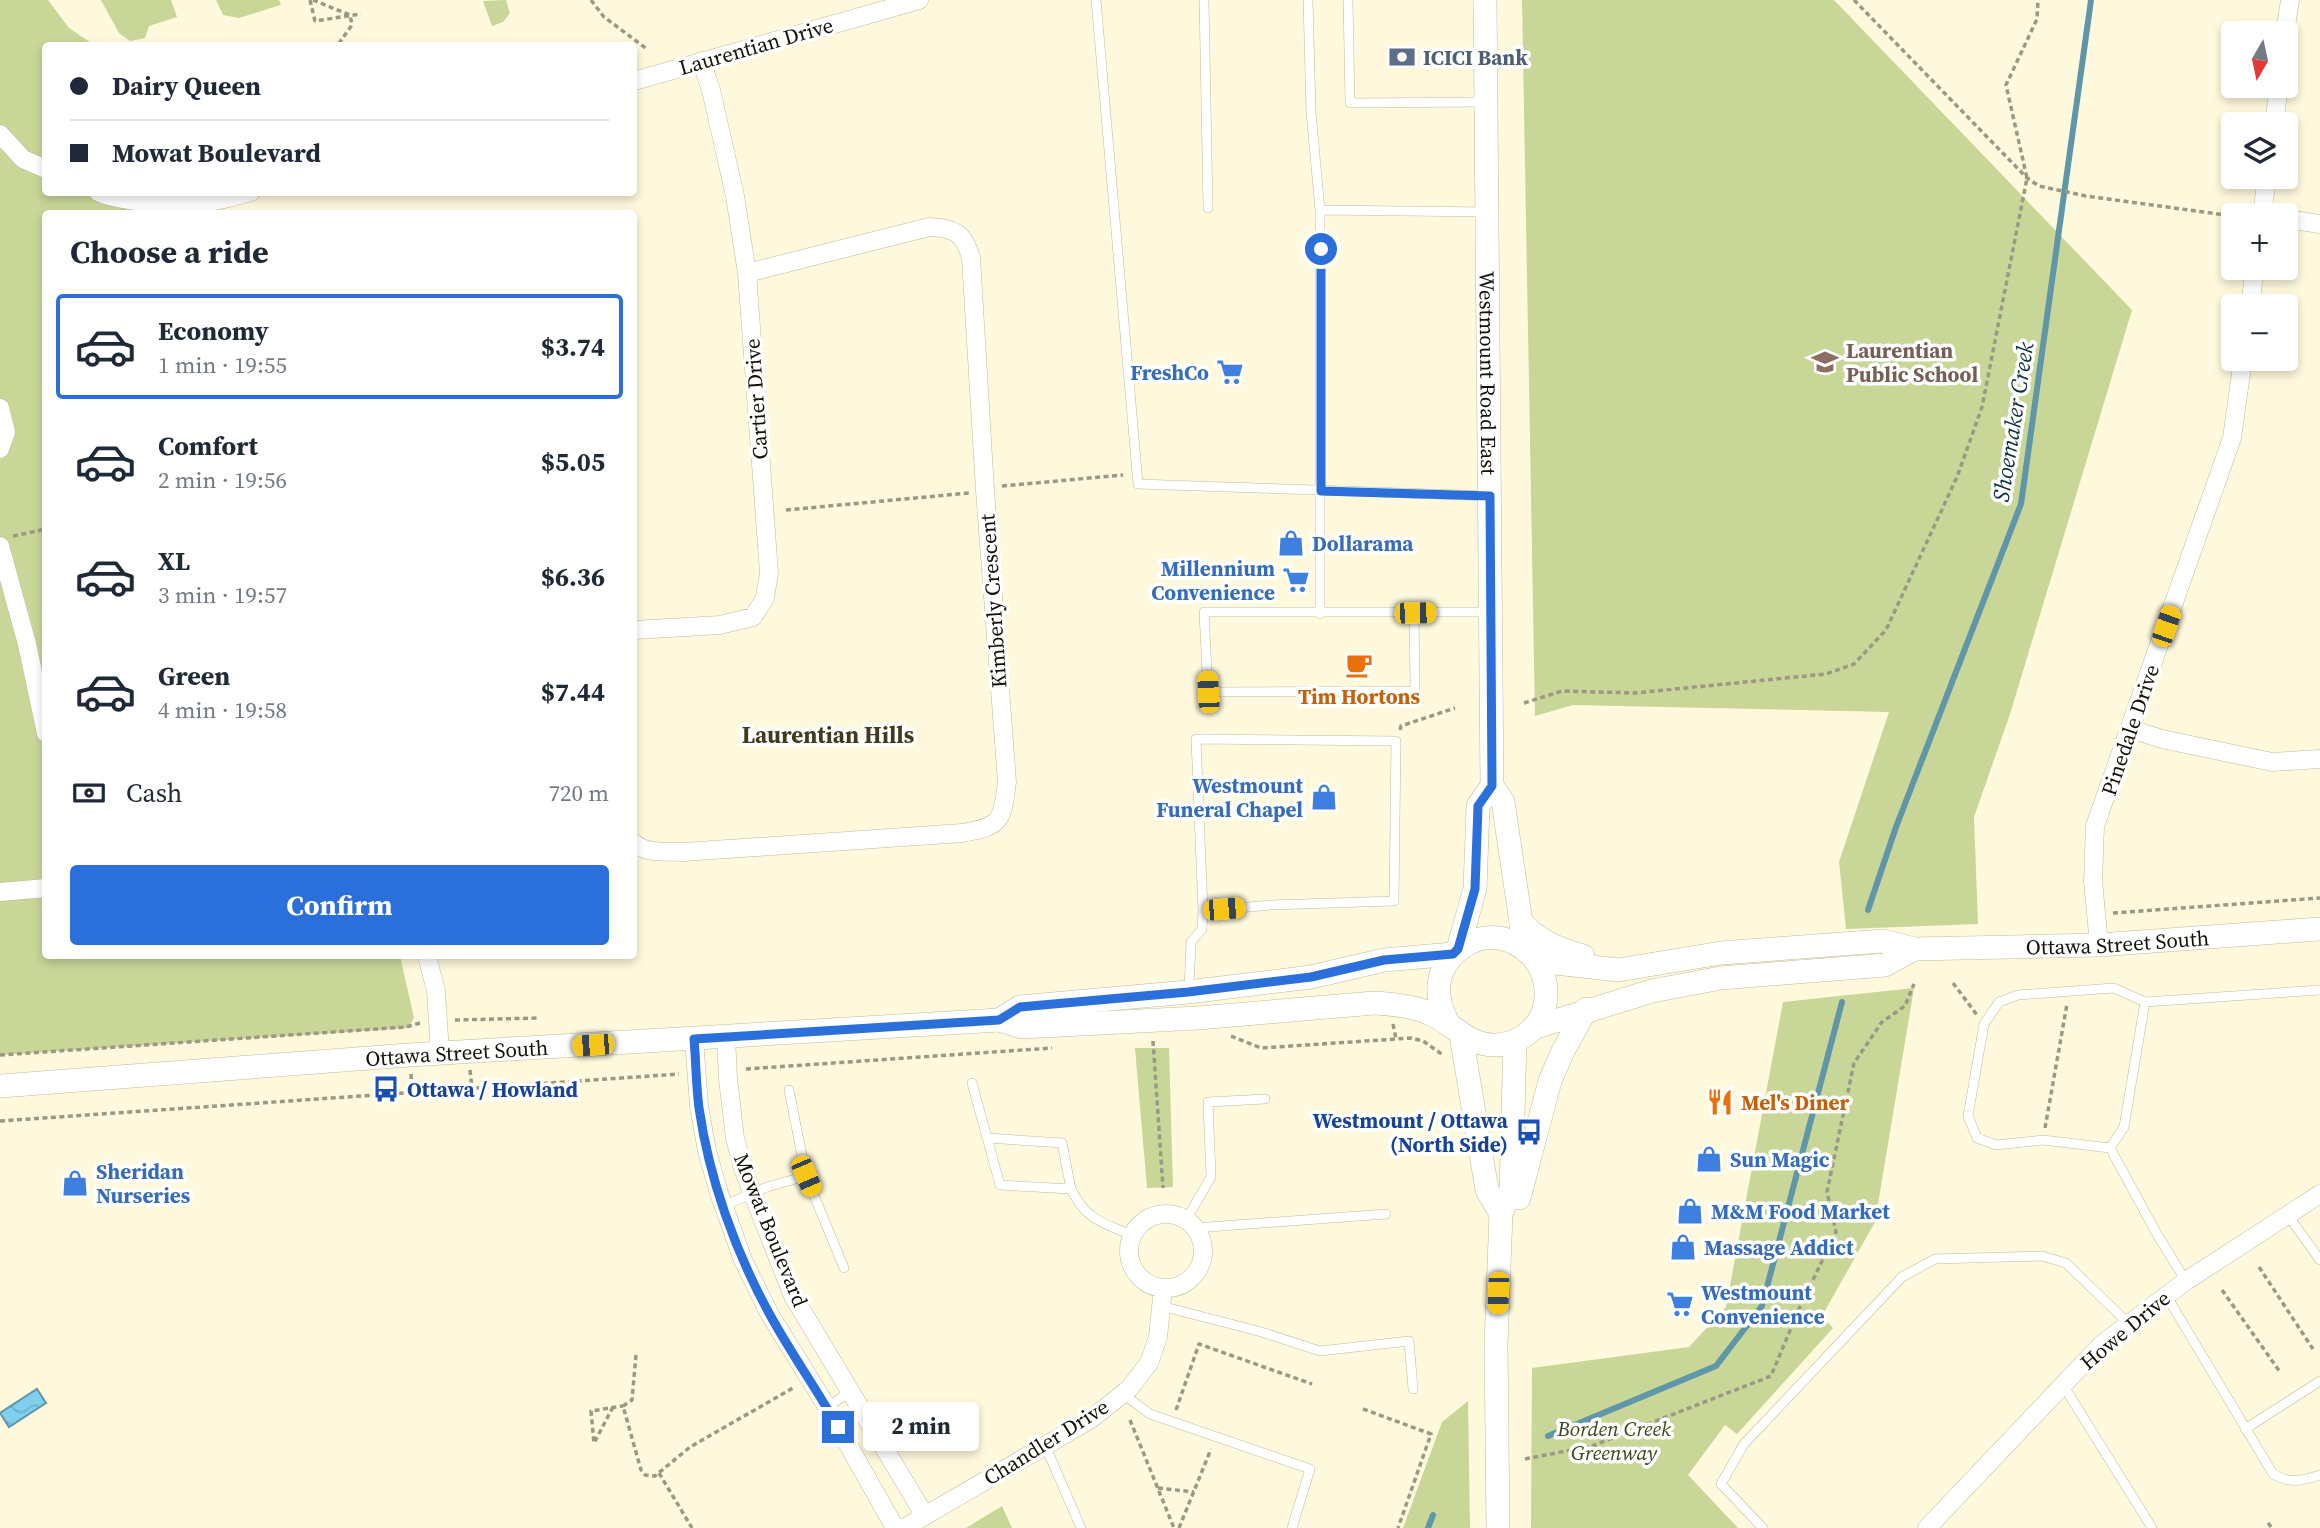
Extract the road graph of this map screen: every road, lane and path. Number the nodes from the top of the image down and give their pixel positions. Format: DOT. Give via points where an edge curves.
graph roads {
  1 [pos="311,0"];
  2 [pos="592,0"];
  3 [pos="919,0"];
  4 [pos="1096,0"];
  5 [pos="1204,0"];
  6 [pos="1308,0"];
  7 [pos="1348,0"];
  8 [pos="1485,0"];
  9 [pos="1854,0"];
  10 [pos="2038,0"];
  11 [pos="2290,0"];
  12 [pos="361,14"];
  13 [pos="350,15"];
  14 [pos="2287,21"];
  15 [pos="340,42"];
  16 [pos="647,49"];
  17 [pos="701,61"];
  18 [pos="637,80"];
  19 [pos="1486,102"];
  20 [pos="0,134"];
  21 [pos="42,167"];
  22 [pos="2027,178"];
  23 [pos="107,196"];
  24 [pos="240,196"];
  25 [pos="1208,208"];
  26 [pos="203,209"];
  27 [pos="1320,210"];
  28 [pos="1487,212"];
  29 [pos="2221,214"];
  30 [pos="2298,221"];
  31 [pos="2320,224"];
  32 [pos="747,273"];
  33 [pos="2241,371"];
  34 [pos="0,408"];
  35 [pos="0,449"];
  36 [pos="1137,474"];
  37 [pos="996,486"];
  38 [pos="1321,491"];
  39 [pos="976,493"];
  40 [pos="1490,496"];
  41 [pos="786,510"];
  42 [pos="42,530"];
  43 [pos="4,541"];
  44 [pos="1491,612"];
  45 [pos="1415,613"];
  46 [pos="1320,614"];
  47 [pos="637,630"];
  48 [pos="1524,703"];
  49 [pos="1455,708"];
  50 [pos="42,714"];
  51 [pos="2131,729"];
  52 [pos="1396,741"];
  53 [pos="2320,759"];
  54 [pos="1492,786"];
  55 [pos="637,847"];
  56 [pos="42,888"];
  57 [pos="0,892"];
  58 [pos="2320,898"];
  59 [pos="1203,911"];
  60 [pos="2119,912"];
  61 [pos="1521,922"];
  62 [pos="2320,929"];
  63 [pos="2098,945"];
  64 [pos="1914,949"];
  65 [pos="1455,952"];
  66 [pos="1530,953"];
  67 [pos="428,959"];
  68 [pos="1618,970"];
  69 [pos="1953,983"];
  70 [pos="1914,984"];
  71 [pos="2320,990"];
  72 [pos="2069,991"];
  73 [pos="1188,992"];
  74 [pos="2145,1002"];
  75 [pos="1586,1009"];
  76 [pos="539,1018"];
  77 [pos="451,1019"];
  78 [pos="999,1020"];
  79 [pos="463,1021"];
  80 [pos="421,1023"];
  81 [pos="1984,1024"];
  82 [pos="406,1027"];
  83 [pos="1455,1029"];
  84 [pos="464,1030"];
  85 [pos="1524,1034"];
  86 [pos="407,1035"];
  87 [pos="726,1037"];
  88 [pos="1218,1037"];
  89 [pos="694,1039"];
  90 [pos="1153,1041"];
  91 [pos="1058,1048"];
  92 [pos="440,1054"];
  93 [pos="0,1055"];
  94 [pos="1446,1059"];
  95 [pos="741,1069"];
  96 [pos="687,1074"];
  97 [pos="471,1080"];
  98 [pos="972,1083"];
  99 [pos="412,1084"];
  100 [pos="0,1086"];
  101 [pos="472,1089"];
  102 [pos="789,1090"];
  103 [pos="412,1093"];
  104 [pos="1265,1099"];
  105 [pos="0,1121"];
  106 [pos="987,1138"];
  107 [pos="2043,1140"];
  108 [pos="2110,1148"];
  109 [pos="806,1176"];
  110 [pos="1163,1188"];
  111 [pos="1071,1189"];
  112 [pos="752,1194"];
  113 [pos="2320,1194"];
  114 [pos="723,1206"];
  115 [pos="1386,1214"];
  116 [pos="1501,1214"];
  117 [pos="2287,1214"];
  118 [pos="1191,1224"];
  119 [pos="1133,1236"];
  120 [pos="1500,1242"];
  121 [pos="2320,1260"];
  122 [pos="2259,1267"];
  123 [pos="844,1268"];
  124 [pos="2186,1281"];
  125 [pos="2222,1290"];
  126 [pos="2166,1295"];
  127 [pos="1162,1297"];
  128 [pos="2129,1324"];
  129 [pos="2314,1349"];
  130 [pos="636,1355"];
  131 [pos="2280,1372"];
  132 [pos="2320,1381"];
  133 [pos="1312,1384"];
  134 [pos="2063,1385"];
  135 [pos="793,1388"];
  136 [pos="1413,1389"];
  137 [pos="850,1392"];
  138 [pos="1123,1394"];
  139 [pos="623,1406"];
  140 [pos="613,1407"];
  141 [pos="827,1407"];
  142 [pos="1363,1409"];
  143 [pos="1175,1412"];
  144 [pos="1130,1420"];
  145 [pos="2245,1429"];
  146 [pos="1045,1446"];
  147 [pos="1212,1448"];
  148 [pos="1525,1459"];
  149 [pos="659,1472"];
  150 [pos="2320,1475"];
  151 [pos="1158,1488"];
  152 [pos="1194,1492"];
  153 [pos="925,1516"];
  154 [pos="2268,1523"];
  155 [pos="692,1528"];
  156 [pos="895,1528"];
  157 [pos="904,1528"];
  158 [pos="1082,1528"];
  159 [pos="1177,1528"];
  160 [pos="1292,1528"];
  161 [pos="1398,1528"];
  162 [pos="1498,1528"];
  163 [pos="1763,1528"];
  164 [pos="1927,1528"];
  165 [pos="2152,1528"];
  166 [pos="2272,1528"];
  1 -- 13 [label="path"];
  1 -- 13 [label="path" via="315,21"];
  2 -- 16 [label="path" via="604,17"];
  3 -- 17 [label="street, Laurentian Drive"];
  4 -- 36 [label="lane"];
  5 -- 25 [label="lane"];
  6 -- 27 [label="lane"];
  7 -- 19 [label="lane" via="1350,103"];
  8 -- 19 [label="main road, Westmount Road East"];
  9 -- 22 [label="path"];
  10 -- 22 [label="path" via="2037,19 2006,85"];
  11 -- 14 [label="street"];
  12 -- 13 [label="path"];
  13 -- 15 [label="path" via="352,25"];
  17 -- 18 [label="street, Laurentian Drive"];
  17 -- 32 [label="street, Cartier Drive" via="735,197"];
  19 -- 28 [label="main road, Westmount Road East"];
  20 -- 21 [label="street" via="23,159"];
  22 -- 29 [label="path" via="2039,186 2086,196"];
  22 -- 48 [label="path" via="1982,407 1952,489 1886,630 1871,648 1854,664 1826,674 1635,693 1562,691"];
  23 -- 26 [label="street"];
  24 -- 26 [label="street"];
  27 -- 28 [label="lane"];
  27 -- 38 [label="lane"];
  28 -- 40 [label="main road, Westmount Road East"];
  30 -- 31 [label="street"];
  32 -- 47 [label="street, Cartier Drive" via="768,573 765,598 753,617 733,622"];
  32 -- 55 [label="street, Kimberly Crescent" via="929,227 958,232 967,242 1007,782 1004,808 998,821 986,829 962,833 684,852"];
  33 -- 51 [label="street, Pinedale Drive" via="2232,438"];
  34 -- 35 [label="street" via="6,432"];
  36 -- 37 [label="path"];
  36 -- 38 [label="lane" via="1138,484"];
  38 -- 40 [label="lane"];
  38 -- 46 [label="lane"];
  39 -- 41 [label="path"];
  40 -- 44 [label="main road, Westmount Road East"];
  42 -- 43 [label="path"];
  43 -- 50 [label="street"];
  44 -- 45 [label="lane"];
  44 -- 54 [label="main road, Westmount Road East"];
  45 -- 46 [label="lane"];
  45 -- 46 [label="lane" via="1415,691 1208,692 1205,612"];
  49 -- 52 [label="path" via="1401,726"];
  51 -- 53 [label="street" via="2272,762"];
  51 -- 63 [label="street, Pinedale Drive" via="2095,826 2092,881"];
  52 -- 59 [label="lane" via="1394,901"];
  52 -- 59 [label="lane" via="1196,739"];
  54 -- 61 [label="main road" via="1503,802"];
  54 -- 65 [label="main road" via="1478,806 1475,889"];
  56 -- 57 [label="street"];
  58 -- 60 [label="path"];
  59 -- 73 [label="lane" via="1202,929 1191,942"];
  61 -- 66 [label="main road"];
  61 -- 68 [label="main road" via="1542,941"];
  62 -- 63 [label="main road, Ottawa Street South"];
  63 -- 64 [label="main road, Ottawa Street South"];
  64 -- 68 [label="main road" via="1883,941 1721,953"];
  64 -- 75 [label="main road" via="1885,965 1721,978"];
  65 -- 66 [label="main road" via="1478,939 1501,938"];
  65 -- 73 [label="main road"];
  65 -- 83 [label="main road" via="1444,966 1438,995 1441,1010"];
  66 -- 68 [label="main road"];
  66 -- 85 [label="main road" via="1547,988 1543,1009"];
  67 -- 92 [label="street" via="436,991"];
  69 -- 81 [label="path"];
  70 -- 148 [label="path" via="1905,1006 1882,1022 1854,1063 1827,1192 1836,1232 1772,1376 1591,1446"];
  71 -- 74 [label="lane"];
  72 -- 74 [label="lane" via="2114,988"];
  72 -- 81 [label="lane" via="2018,995 1999,1002"];
  72 -- 107 [label="path"];
  73 -- 78 [label="main road" via="1020,1007"];
  74 -- 108 [label="lane" via="2124,1126"];
  75 -- 85 [label="main road"];
  75 -- 120 [label="main road" via="1550,1081 1516,1208"];
  76 -- 79 [label="path"];
  77 -- 79 [label="path"];
  78 -- 83 [label="main road" via="1022,1027 1374,1003 1429,1013"];
  78 -- 87 [label="main road, Ottawa Street South"];
  79 -- 84 [label="path"];
  80 -- 82 [label="path"];
  81 -- 107 [label="lane" via="1968,1116 1977,1138 1996,1145"];
  82 -- 86 [label="path"];
  82 -- 93 [label="path"];
  83 -- 85 [label="main road" via="1473,1042 1487,1045 1501,1045"];
  83 -- 116 [label="main road" via="1487,1191"];
  85 -- 116 [label="main road" via="1511,1189"];
  87 -- 89 [label="main road, Ottawa Street South"];
  87 -- 112 [label="street, Mowat Boulevard" via="735,1138"];
  88 -- 94 [label="path" via="1231,1036 1261,1048 1411,1038 1423,1041"];
  89 -- 92 [label="main road, Ottawa Street South"];
  89 -- 114 [label="street, Mowat Boulevard" via="699,1106"];
  90 -- 110 [label="path"];
  91 -- 95 [label="path"];
  92 -- 100 [label="main road, Ottawa Street South"];
  96 -- 101 [label="path"];
  97 -- 101 [label="path"];
  98 -- 106 [label="lane"];
  99 -- 103 [label="path"];
  101 -- 103 [label="path"];
  102 -- 109 [label="lane"];
  103 -- 105 [label="path"];
  104 -- 118 [label="lane" via="1208,1102 1211,1177"];
  106 -- 111 [label="lane" via="1000,1185"];
  106 -- 111 [label="lane" via="1062,1143"];
  107 -- 108 [label="lane"];
  108 -- 124 [label="lane"];
  109 -- 112 [label="lane"];
  109 -- 123 [label="lane"];
  111 -- 119 [label="lane" via="1080,1208"];
  112 -- 114 [label="lane"];
  112 -- 137 [label="street, Mowat Boulevard" via="793,1296"];
  113 -- 117 [label="street, Howe Drive"];
  114 -- 141 [label="street, Mowat Boulevard" via="769,1313"];
  115 -- 118 [label="lane"];
  116 -- 120 [label="main road"];
  117 -- 121 [label="lane"];
  117 -- 124 [label="street, Howe Drive"];
  118 -- 119 [label="street" via="1166,1214 1149,1219"];
  118 -- 127 [label="street" via="1203,1246 1203,1259 1195,1274"];
  119 -- 127 [label="street" via="1130,1257 1134,1269"];
  120 -- 162 [label="main road"];
  122 -- 129 [label="path"];
  124 -- 126 [label="street, Howe Drive"];
  125 -- 131 [label="path"];
  126 -- 128 [label="street, Howe Drive"];
  126 -- 145 [label="lane"];
  127 -- 136 [label="lane" via="1320,1350 1409,1341"];
  127 -- 138 [label="street, Chandler Drive" via="1158,1337 1149,1363"];
  128 -- 134 [label="street, Howe Drive" via="2102,1344"];
  128 -- 163 [label="lane" via="2066,1263 2042,1256 1936,1259 1902,1277 1744,1444 1721,1485"];
  130 -- 139 [label="path" via="632,1400"];
  132 -- 145 [label="lane"];
  133 -- 143 [label="path" via="1199,1343"];
  134 -- 164 [label="street, Howe Drive"];
  134 -- 165 [label="lane"];
  135 -- 149 [label="path" via="690,1447"];
  137 -- 141 [label="lane"];
  137 -- 153 [label="street, Mowat Boulevard"];
  138 -- 146 [label="street, Chandler Drive"];
  138 -- 160 [label="lane" via="1150,1415 1310,1469"];
  139 -- 140 [label="path"];
  139 -- 149 [label="path" via="641,1470 645,1475"];
  140 -- 140 [label="path" via="591,1411 594,1443 603,1428"];
  141 -- 156 [label="street, Mowat Boulevard"];
  142 -- 161 [label="path" via="1431,1434"];
  144 -- 151 [label="path"];
  145 -- 150 [label="lane" via="2273,1474 2299,1482"];
  146 -- 153 [label="street, Chandler Drive"];
  146 -- 158 [label="lane"];
  147 -- 152 [label="path"];
  149 -- 155 [label="path"];
  151 -- 152 [label="path"];
  151 -- 159 [label="path"];
  152 -- 159 [label="path"];
  153 -- 157 [label="street, Chandler Drive"];
  154 -- 166 [label="path"];
}
